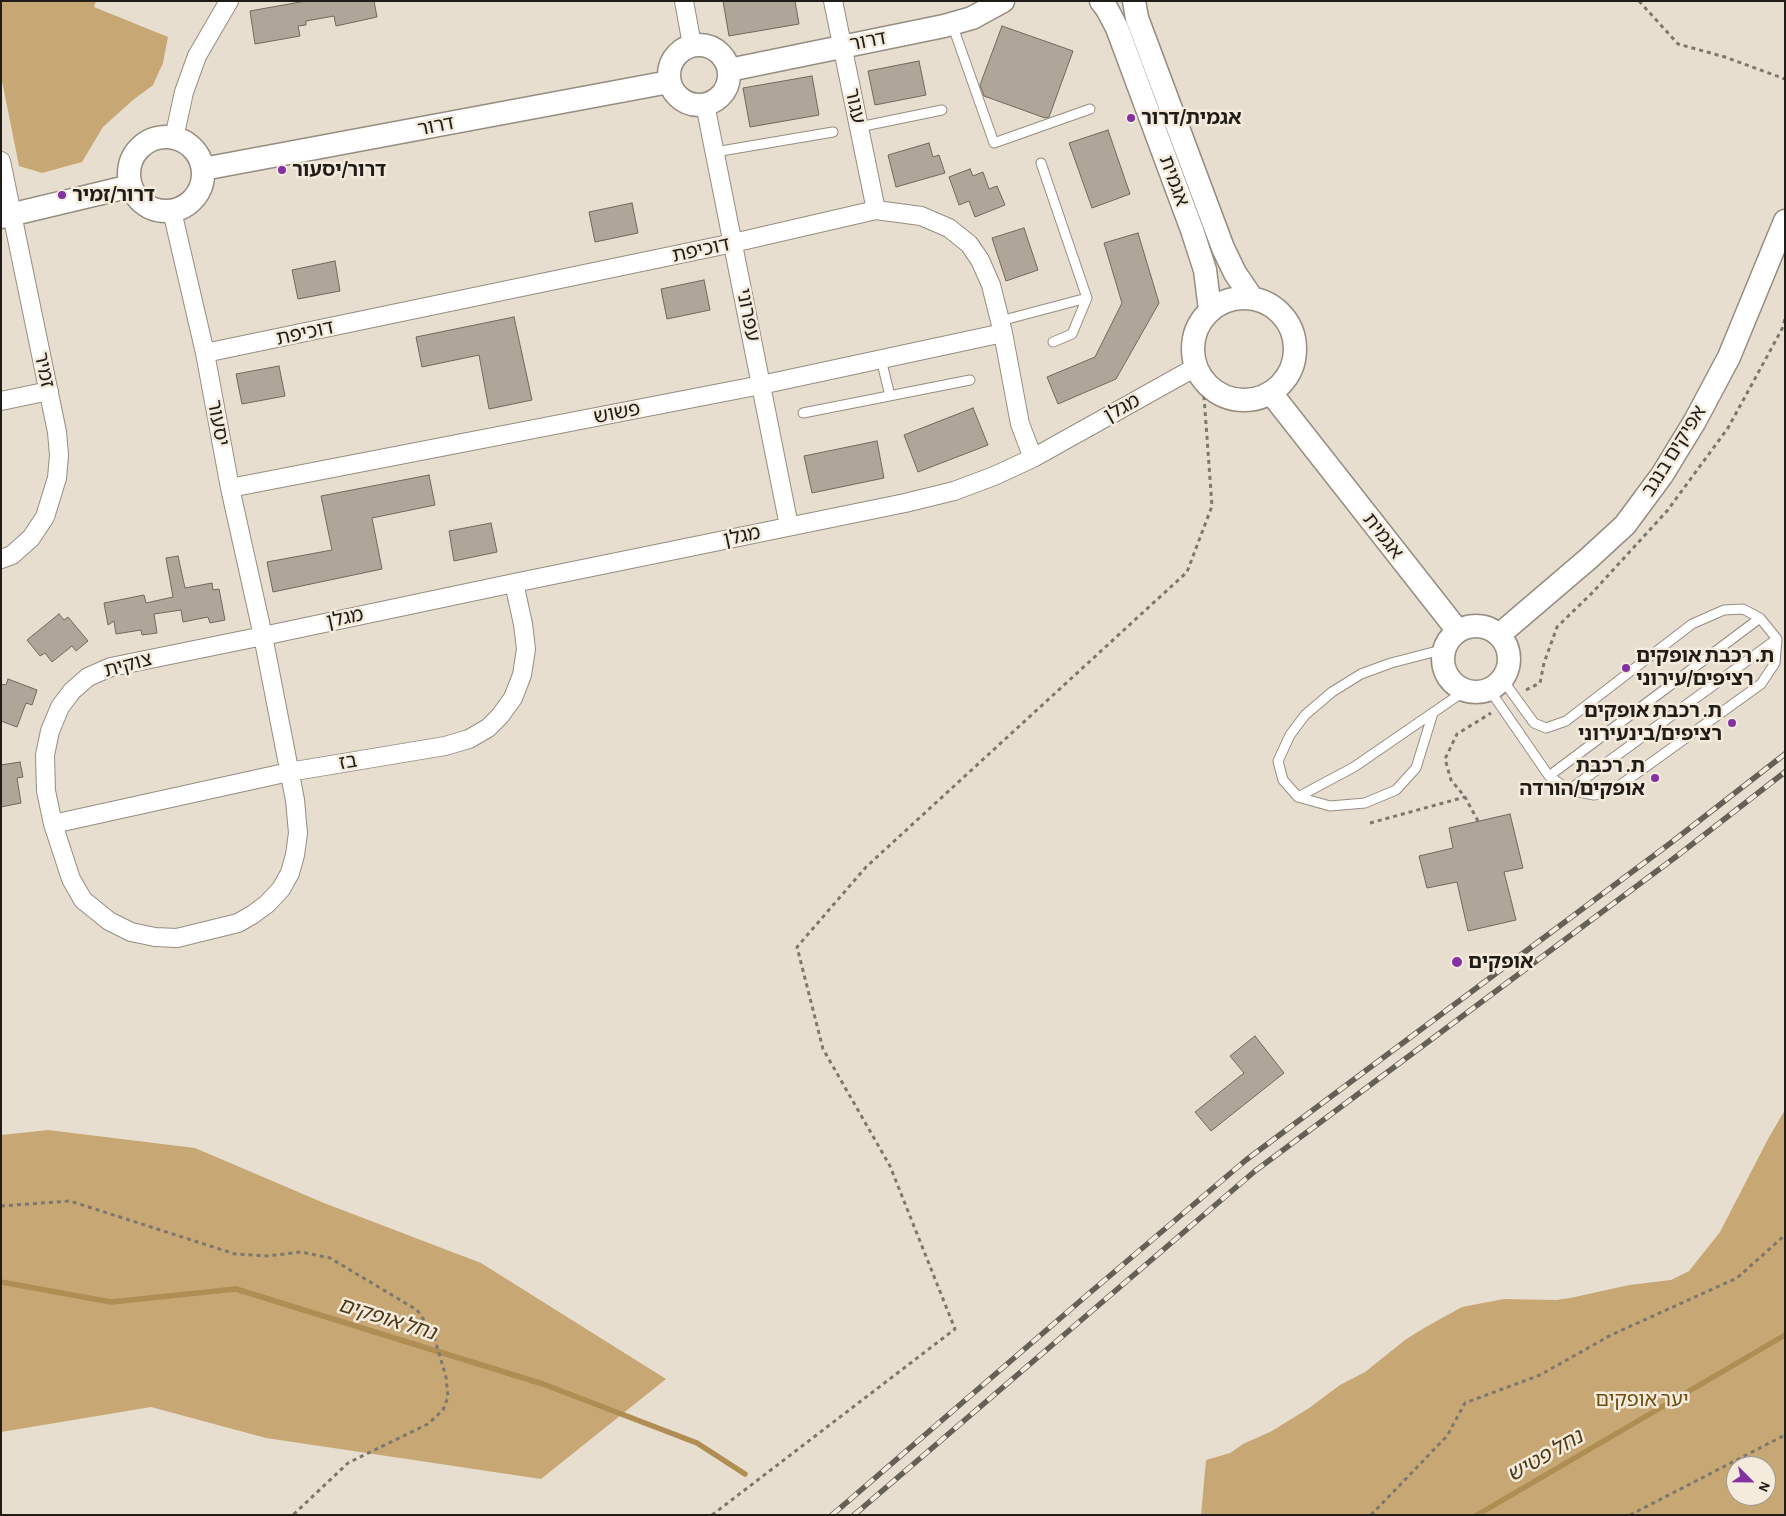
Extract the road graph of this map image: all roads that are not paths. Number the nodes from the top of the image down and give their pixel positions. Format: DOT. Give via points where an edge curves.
graph roads {
  1 [pos="229,1"];
  2 [pos="684,1"];
  3 [pos="833,1"];
  4 [pos="1003,1"];
  5 [pos="1101,1"];
  6 [pos="1134,1"];
  7 [pos="952,24"];
  8 [pos="692,45"];
  9 [pos="842,47"];
  10 [pos="728,70"];
  11 [pos="669,82"];
  12 [pos="706,104"];
  13 [pos="1090,108"];
  14 [pos="942,110"];
  15 [pos="859,127"];
  16 [pos="833,132"];
  17 [pos="174,138"];
  18 [pos="715,152"];
  19 [pos="1,161"];
  20 [pos="1041,163"];
  21 [pos="203,169"];
  22 [pos="131,186"];
  23 [pos="172,210"];
  24 [pos="876,210"];
  25 [pos="6,216"];
  26 [pos="1785,221"];
  27 [pos="733,243"];
  28 [pos="1087,298"];
  29 [pos="1252,298"];
  30 [pos="1210,310"];
  31 [pos="1001,327"];
  32 [pos="1053,342"];
  33 [pos="205,353"];
  34 [pos="881,359"];
  35 [pos="1200,374"];
  36 [pos="970,380"];
  37 [pos="761,385"];
  38 [pos="49,392"];
  39 [pos="1271,393"];
  40 [pos="890,396"];
  41 [pos="1,401"];
  42 [pos="803,413"];
  43 [pos="1033,458"];
  44 [pos="230,488"];
  45 [pos="789,526"];
  46 [pos="1,559"];
  47 [pos="514,583"];
  48 [pos="1760,618"];
  49 [pos="1458,631"];
  50 [pos="1499,635"];
  51 [pos="262,636"];
  52 [pos="1777,639"];
  53 [pos="1444,649"];
  54 [pos="1495,684"];
  55 [pos="1466,690"];
  56 [pos="1433,713"];
  57 [pos="289,772"];
  58 [pos="1549,776"];
  59 [pos="1569,790"];
  60 [pos="1298,797"];
  61 [pos="52,824"];
  1 -- 17 [label="street" via="197,56 184,92"];
  2 -- 8 [label="street"];
  3 -- 9 [label="street, עגור"];
  4 -- 7 [label="street, דרור" via="972,18"];
  5 -- 30 [label="street, אגמית" via="1117,28 1192,230 1205,270"];
  6 -- 29 [label="street, אגמית" via="1137,18 1223,248"];
  7 -- 9 [label="street, דרור"];
  7 -- 13 [label="lane" via="994,143"];
  8 -- 10 [label="street" via="711,47 720,53"];
  8 -- 11 [label="street" via="673,59"];
  9 -- 10 [label="street, דרור"];
  9 -- 15 [label="street, עגור"];
  10 -- 12 [label="street" via="726,88"];
  11 -- 12 [label="street" via="673,91 687,103"];
  11 -- 21 [label="street, דרור"];
  12 -- 18 [label="street, עפרוני"];
  14 -- 15 [label="lane"];
  15 -- 24 [label="street, עגור"];
  16 -- 18 [label="lane"];
  17 -- 21 [label="street" via="182,140 196,152"];
  17 -- 22 [label="street" via="155,139 139,149 130,166"];
  18 -- 27 [label="street, עפרוני"];
  19 -- 25 [label="street, זמיר"];
  20 -- 28 [label="lane"];
  21 -- 23 [label="street" via="196,196 189,203"];
  22 -- 23 [label="street" via="147,206"];
  22 -- 25 [label="street"];
  23 -- 33 [label="street, יסעור"];
  24 -- 27 [label="street, דוכיפת"];
  24 -- 31 [label="street, דוכיפת" via="921,216 949,228 969,244 991,284"];
  25 -- 38 [label="street, זמיר"];
  26 -- 50 [label="street, אפיקים בנגב" via="1729,356 1662,475 1625,525"];
  27 -- 33 [label="street, דוכיפת"];
  27 -- 37 [label="street, עפרוני"];
  28 -- 31 [label="lane"];
  28 -- 32 [label="lane" via="1072,334"];
  29 -- 30 [label="street" via="1230,299"];
  29 -- 39 [label="street" via="1277,309 1293,334 1295,351 1292,367 1284,382"];
  30 -- 35 [label="street" via="1194,336 1192,352"];
  31 -- 34 [label="street, פשוש"];
  31 -- 43 [label="street, דוכיפת" via="1020,424"];
  33 -- 44 [label="street, יסעור"];
  34 -- 37 [label="street, פשוש"];
  34 -- 40 [label="lane"];
  35 -- 39 [label="street" via="1214,391 1227,398 1257,399"];
  35 -- 43 [label="street, מגלן"];
  36 -- 40 [label="lane"];
  37 -- 44 [label="street, פשוש"];
  37 -- 45 [label="street, עפרוני"];
  38 -- 41 [label="street"];
  38 -- 46 [label="street, זמיר" via="58,456 53,496 45,517 31,538 12,555"];
  39 -- 49 [label="street, אגמית"];
  40 -- 42 [label="lane"];
  43 -- 45 [label="street, מגלן" via="954,491"];
  44 -- 51 [label="street, יסעור"];
  45 -- 47 [label="street, מגלן"];
  47 -- 51 [label="street, מגלן"];
  47 -- 57 [label="street, בז" via="526,649 522,675 513,698 488,728 469,739 445,746"];
  48 -- 52 [label="lane"];
  48 -- 54 [label="lane" via="1743,610 1724,610 1692,624 1566,721 1546,728 1534,724"];
  48 -- 58 [label="lane"];
  49 -- 50 [label="street" via="1478,626"];
  49 -- 53 [label="street"];
  50 -- 54 [label="street" via="1509,657 1507,668"];
  51 -- 57 [label="street, צוקית"];
  51 -- 61 [label="street, צוקית" via="111,667 88,677 72,690 50,730 45,755 46,791"];
  52 -- 59 [label="lane"];
  52 -- 59 [label="lane" via="1775,663 1761,684 1612,792 1594,795"];
  53 -- 55 [label="street" via="1443,661 1448,677"];
  53 -- 60 [label="lane" via="1360,674 1305,715 1290,735 1278,760 1283,780"];
  54 -- 55 [label="street" via="1478,692"];
  54 -- 58 [label="lane" via="1501,708"];
  55 -- 56 [label="lane"];
  56 -- 60 [label="lane" via="1354,767"];
  56 -- 60 [label="lane" via="1416,768 1396,790 1365,803 1330,806"];
  57 -- 61 [label="street, בז"];
  57 -- 61 [label="street, צוקית" via="298,833 290,873 281,889 267,904 238,924 177,938 131,932 108,921 83,900 71,879"];
  58 -- 59 [label="lane"];
}
